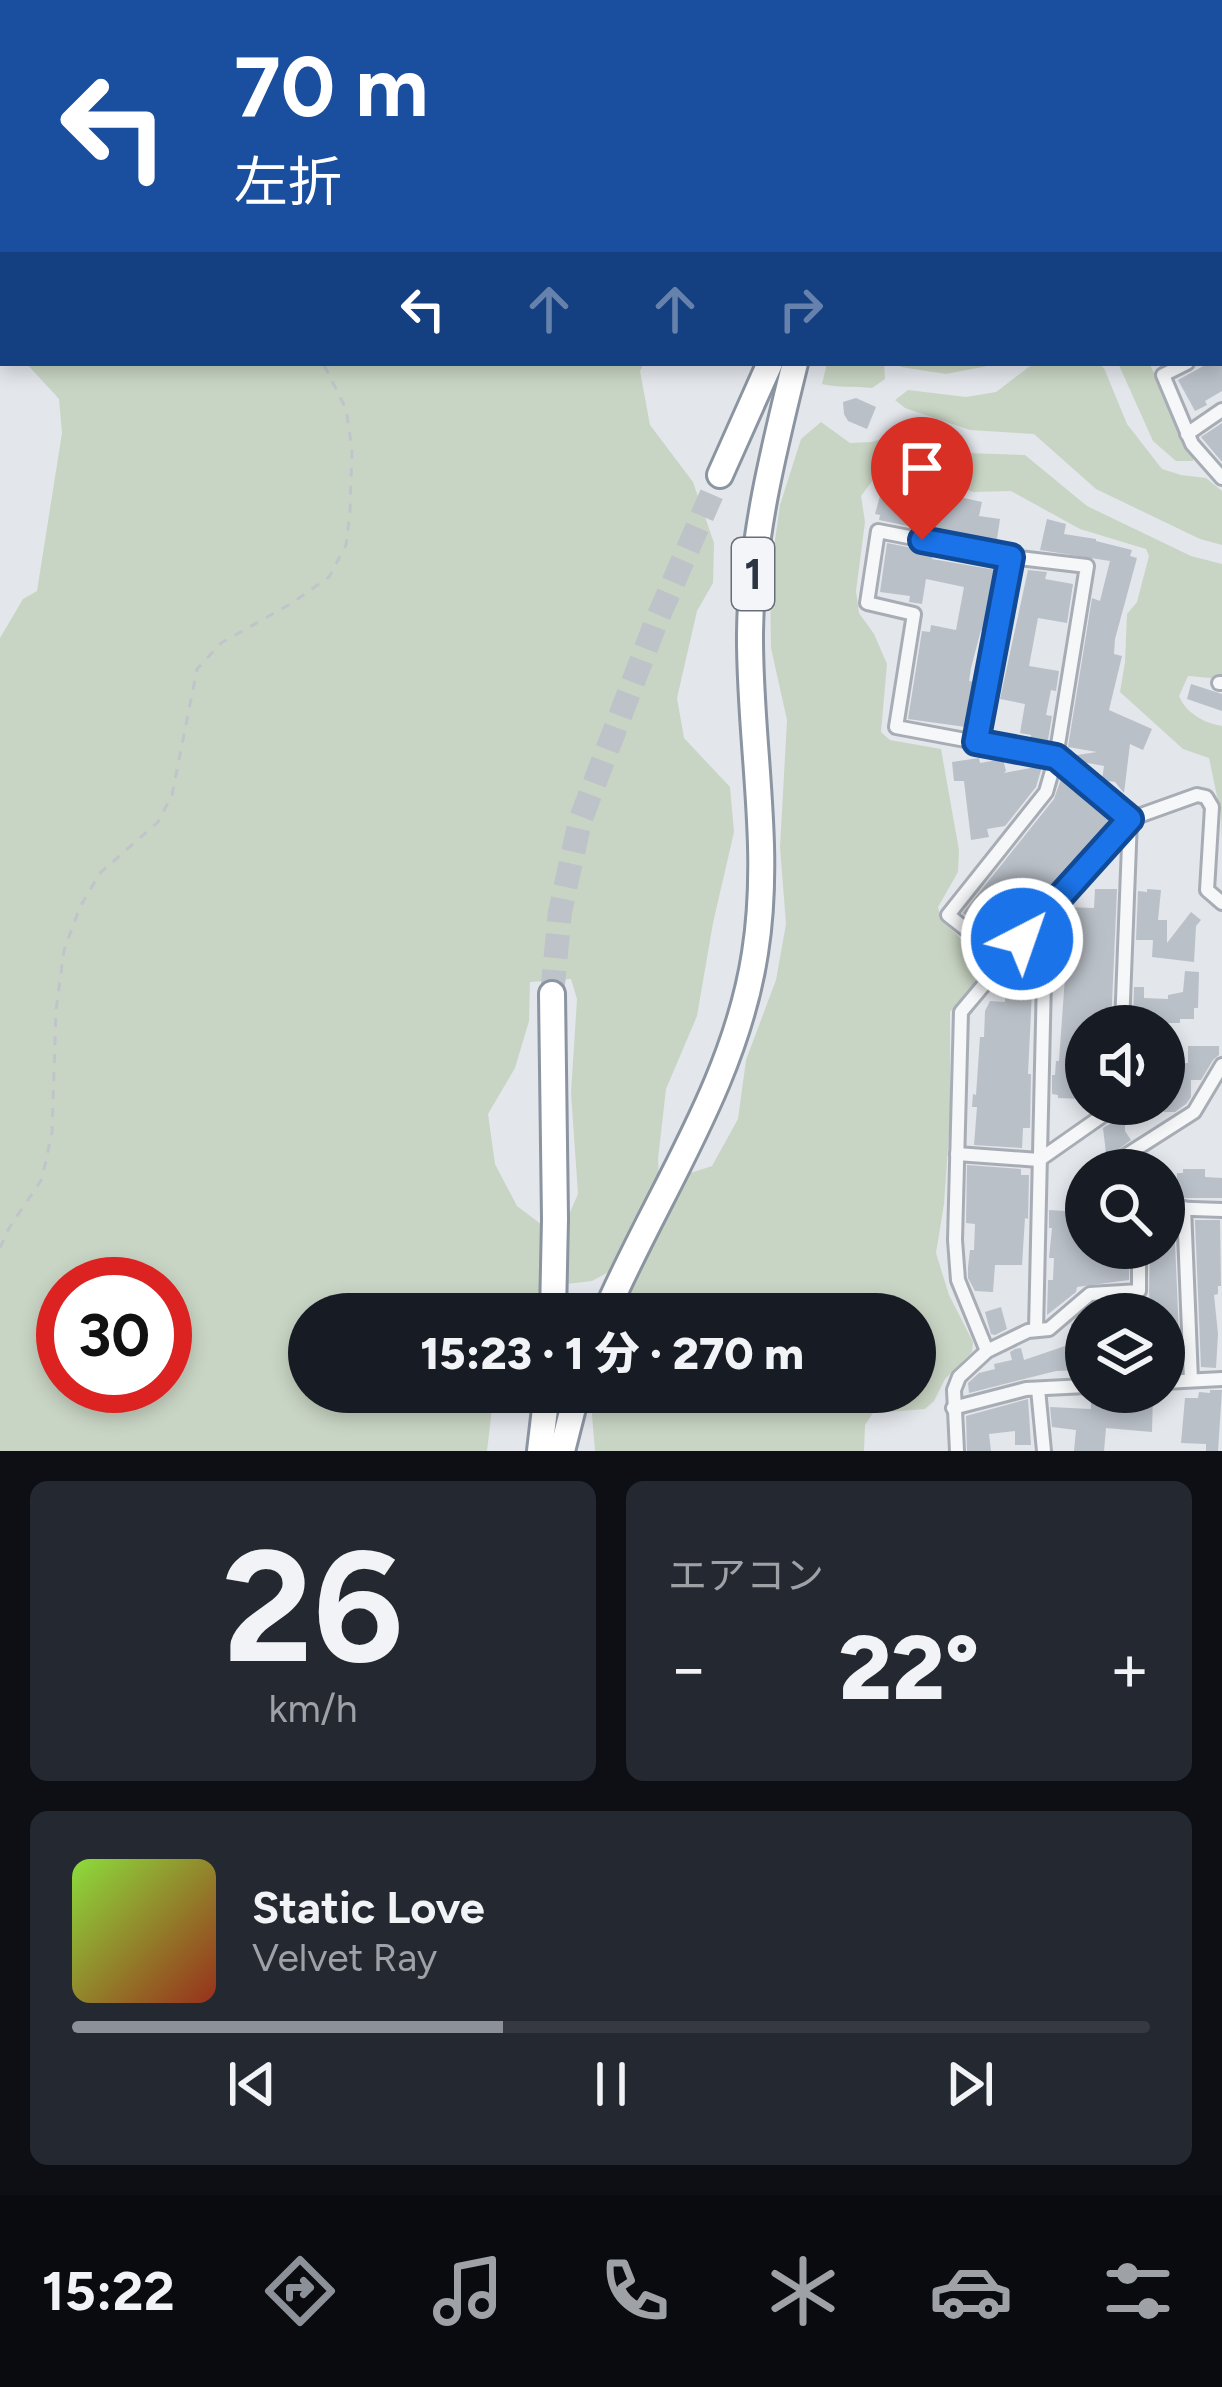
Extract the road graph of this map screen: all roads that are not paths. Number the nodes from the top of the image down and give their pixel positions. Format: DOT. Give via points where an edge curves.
graph roads {
  1 [pos="769,366"];
  2 [pos="794,366"];
  3 [pos="1181,366"];
  4 [pos="1222,410"];
  5 [pos="1187,434"];
  6 [pos="720,476"];
  7 [pos="1222,478"];
  8 [pos="1011,557"];
  9 [pos="976,742"];
  10 [pos="1056,757"];
  11 [pos="1130,819"];
  12 [pos="1222,903"];
  13 [pos="1039,919"];
  14 [pos="1005,960"];
  15 [pos="552,994"];
  16 [pos="1123,1005"];
  17 [pos="1222,1065"];
  18 [pos="1089,1125"];
  19 [pos="1136,1149"];
  20 [pos="958,1154"];
  21 [pos="1039,1160"];
  22 [pos="1185,1208"];
  23 [pos="1222,1210"];
  24 [pos="1185,1233"];
  25 [pos="1139,1269"];
  26 [pos="553,1293"];
  27 [pos="614,1293"];
  28 [pos="1036,1330"];
  29 [pos="987,1351"];
  30 [pos="1222,1378"];
  31 [pos="1185,1380"];
  32 [pos="1191,1380"];
  33 [pos="1065,1387"];
  34 [pos="1038,1389"];
  35 [pos="953,1408"];
  36 [pos="544,1413"];
  37 [pos="572,1413"];
  38 [pos="539,1451"];
  39 [pos="562,1451"];
  40 [pos="957,1451"];
  41 [pos="1044,1451"];
  1 -- 6 [label="highway, 1"];
  2 -- 27 [label="highway, 1" via="751,602 761,848 749,984 731,1050"];
  3 -- 5 [label="street" via="1163,375"];
  4 -- 5 [label="street"];
  5 -- 7 [label="street"];
  8 -- 9 [label="street"];
  8 -- 9 [label="street" via="878,531 867,603 914,614 896,728"];
  8 -- 10 [label="street" via="1087,566"];
  9 -- 10 [label="street"];
  10 -- 11 [label="street"];
  10 -- 14 [label="street" via="1046,792 948,915"];
  11 -- 12 [label="street" via="1206,797 1208,890"];
  11 -- 13 [label="street"];
  11 -- 16 [label="street"];
  13 -- 14 [label="street"];
  13 -- 21 [label="street"];
  14 -- 20 [label="street" via="961,1012"];
  15 -- 26 [label="highway"];
  17 -- 19 [label="street" via="1194,1112"];
  18 -- 21 [label="street"];
  20 -- 21 [label="street"];
  20 -- 29 [label="street" via="958,1280"];
  21 -- 28 [label="street"];
  22 -- 23 [label="street"];
  24 -- 32 [label="street"];
  25 -- 28 [label="street" via="1139,1291 1090,1294 1049,1329"];
  28 -- 29 [label="street"];
  29 -- 35 [label="street" via="959,1377"];
  30 -- 32 [label="street"];
  31 -- 32 [label="street"];
  33 -- 34 [label="street"];
  34 -- 35 [label="street"];
  34 -- 41 [label="street"];
  35 -- 40 [label="street"];
  36 -- 38 [label="highway"];
  37 -- 39 [label="highway"];
}
